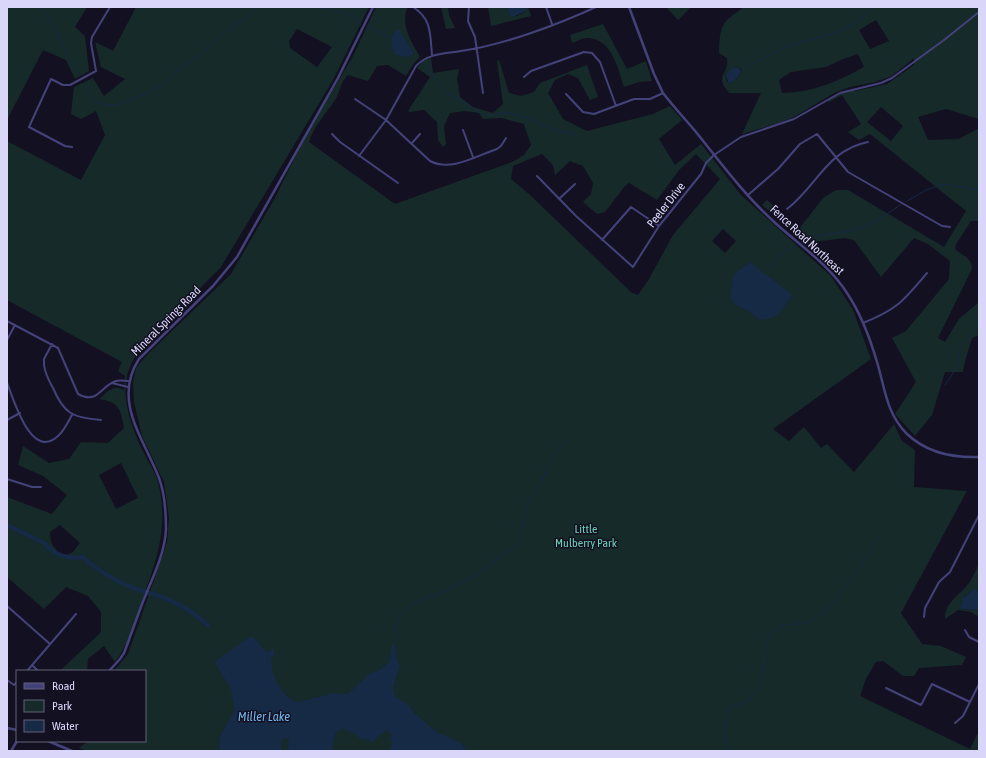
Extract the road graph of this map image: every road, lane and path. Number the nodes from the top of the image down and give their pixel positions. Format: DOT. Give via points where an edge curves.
graph roads {
  1 [pos="110,7"];
  2 [pos="373,7"];
  3 [pos="413,7"];
  4 [pos="469,7"];
  5 [pos="546,7"];
  6 [pos="596,7"];
  7 [pos="631,8"];
  8 [pos="979,12"];
  9 [pos="552,24"];
  10 [pos="476,49"];
  11 [pos="432,55"];
  12 [pos="524,77"];
  13 [pos="483,93"];
  14 [pos="663,93"];
  15 [pos="566,94"];
  16 [pos="355,99"];
  17 [pos="616,106"];
  18 [pos="386,120"];
  19 [pos="464,130"];
  20 [pos="332,134"];
  21 [pos="420,134"];
  22 [pos="506,138"];
  23 [pos="868,142"];
  24 [pos="412,143"];
  25 [pos="72,147"];
  26 [pos="714,155"];
  27 [pos="359,156"];
  28 [pos="473,157"];
  29 [pos="836,158"];
  30 [pos="537,176"];
  31 [pos="398,183"];
  32 [pos="575,184"];
  33 [pos="748,196"];
  34 [pos="559,199"];
  35 [pos="788,209"];
  36 [pos="659,226"];
  37 [pos="950,227"];
  38 [pos="602,240"];
  39 [pos="927,274"];
  40 [pos="7,321"];
  41 [pos="863,323"];
  42 [pos="14,325"];
  43 [pos="7,340"];
  44 [pos="52,344"];
  45 [pos="129,381"];
  46 [pos="7,383"];
  47 [pos="112,383"];
  48 [pos="128,387"];
  49 [pos="20,413"];
  50 [pos="72,415"];
  51 [pos="7,420"];
  52 [pos="101,420"];
  53 [pos="979,457"];
  54 [pos="7,480"];
  55 [pos="41,487"];
  56 [pos="979,515"];
  57 [pos="7,606"];
  58 [pos="76,614"];
  59 [pos="924,617"];
  60 [pos="965,630"];
  61 [pos="979,642"];
  62 [pos="50,644"];
  63 [pos="32,666"];
  64 [pos="28,670"];
  65 [pos="37,670"];
  66 [pos="110,670"];
  67 [pos="7,680"];
  68 [pos="16,683"];
  69 [pos="979,684"];
  70 [pos="886,688"];
  71 [pos="970,702"];
  72 [pos="955,723"];
  73 [pos="16,742"];
  74 [pos="50,742"];
  75 [pos="11,751"];
  76 [pos="72,751"];
  1 -- 25 [label="street" via="92,37 96,71 70,85 63,85 51,79 28,127"];
  2 -- 45 [label="street, Mineral Springs Road" via="338,78 237,257 214,286 139,359 131,371"];
  3 -- 11 [label="street" via="425,16 428,23"];
  4 -- 10 [label="street" via="468,21 475,37"];
  5 -- 9 [label="street"];
  6 -- 9 [label="street"];
  7 -- 14 [label="street, Fence Road Northeast"];
  8 -- 26 [label="street" via="892,78 840,93 794,119 742,137"];
  9 -- 10 [label="street"];
  10 -- 11 [label="street"];
  10 -- 13 [label="street"];
  11 -- 18 [label="street" via="421,60 416,66"];
  12 -- 17 [label="street" via="531,71 584,52 592,53 600,62"];
  14 -- 17 [label="street" via="650,99 634,99"];
  14 -- 26 [label="street, Fence Road Northeast"];
  15 -- 17 [label="street" via="588,114"];
  16 -- 18 [label="street"];
  18 -- 24 [label="street"];
  18 -- 27 [label="street"];
  19 -- 28 [label="street"];
  20 -- 27 [label="street"];
  21 -- 24 [label="street"];
  22 -- 28 [label="street" via="497,149"];
  23 -- 29 [label="street" via="852,146"];
  24 -- 28 [label="street" via="430,161 443,166"];
  26 -- 33 [label="street, Fence Road Northeast"];
  26 -- 36 [label="street, Peeler Drive" via="706,163 702,174"];
  27 -- 31 [label="street"];
  29 -- 33 [label="street" via="820,136 815,134 795,149 778,169"];
  29 -- 35 [label="street" via="823,168"];
  29 -- 37 [label="street" via="848,172 942,226"];
  30 -- 34 [label="street"];
  32 -- 34 [label="street"];
  33 -- 41 [label="street, Fence Road Northeast" via="770,219 834,275"];
  34 -- 38 [label="street"];
  36 -- 38 [label="street" via="631,207"];
  36 -- 38 [label="street, Peeler Drive" via="633,267"];
  39 -- 41 [label="street" via="901,304"];
  40 -- 42 [label="street"];
  41 -- 53 [label="street, Fence Road Northeast" via="877,360 886,400 898,424 916,441 937,453 954,457"];
  42 -- 43 [label="street"];
  42 -- 44 [label="street"];
  44 -- 47 [label="street" via="58,348 78,394 90,398"];
  44 -- 50 [label="street" via="44,359 45,370 58,401"];
  45 -- 47 [label="street" via="118,380"];
  45 -- 48 [label="street, Mineral Springs Road"];
  46 -- 49 [label="street"];
  47 -- 48 [label="street"];
  48 -- 66 [label="street, Mineral Springs Road" via="136,426 162,486 166,531 158,563 124,653"];
  49 -- 50 [label="street" via="28,432 35,438 48,442 60,435"];
  49 -- 51 [label="street"];
  50 -- 52 [label="street"];
  54 -- 55 [label="street"];
  56 -- 59 [label="street" via="950,572 939,582 925,608"];
  57 -- 62 [label="street"];
  58 -- 62 [label="street"];
  60 -- 61 [label="street" via="969,637"];
  62 -- 63 [label="street"];
  63 -- 64 [label="street"];
  63 -- 65 [label="street"];
  67 -- 68 [label="street" via="14,685"];
  69 -- 71 [label="street"];
  70 -- 71 [label="street" via="921,705 932,684"];
  71 -- 72 [label="street" via="963,716"];
  73 -- 75 [label="street"];
  74 -- 76 [label="street"];
}
